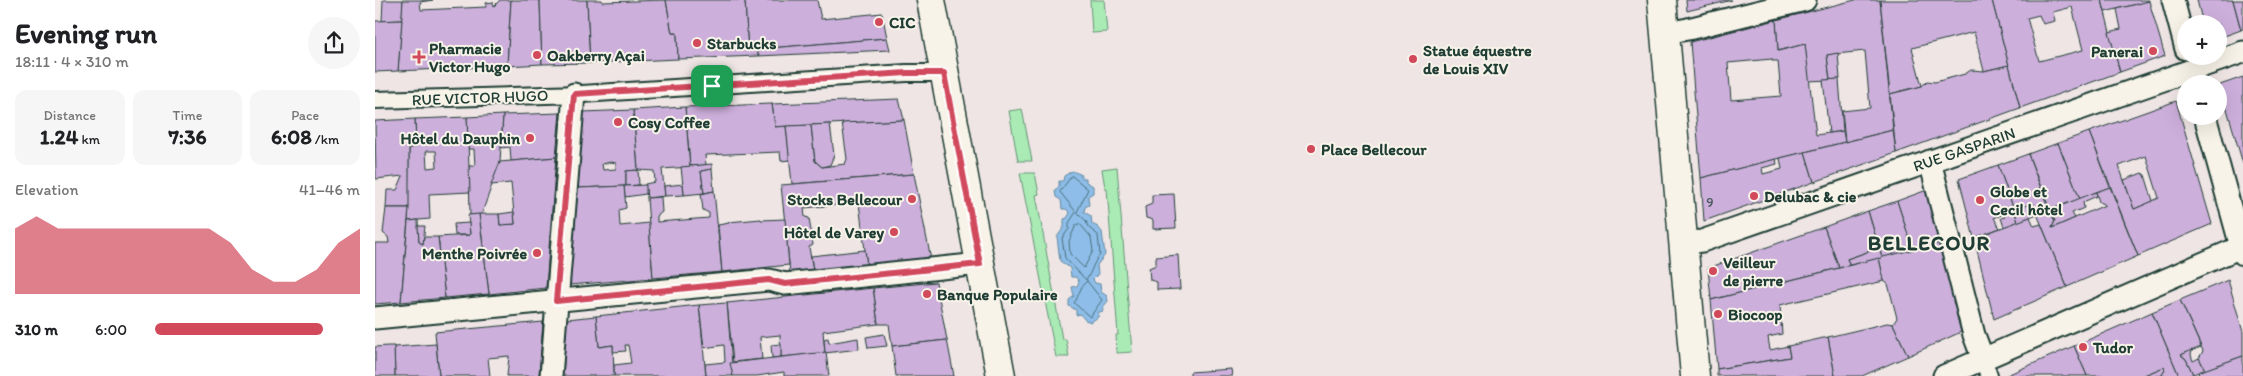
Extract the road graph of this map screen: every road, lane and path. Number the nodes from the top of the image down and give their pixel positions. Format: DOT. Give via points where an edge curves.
graph roads {
  1 [pos="931,0"];
  2 [pos="1662,0"];
  3 [pos="1805,0"];
  4 [pos="2173,0"];
  5 [pos="2177,15"];
  6 [pos="1665,33"];
  7 [pos="2243,52"];
  8 [pos="2192,70"];
  9 [pos="944,73"];
  10 [pos="574,94"];
  11 [pos="375,100"];
  12 [pos="2208,125"];
  13 [pos="1931,161"];
  14 [pos="1683,243"];
  15 [pos="2242,249"];
  16 [pos="980,264"];
  17 [pos="556,301"];
  18 [pos="375,318"];
  19 [pos="1986,368"];
  20 [pos="551,376"];
  21 [pos="1001,376"];
  22 [pos="1695,376"];
  23 [pos="1944,376"];
  1 -- 9 [label="main road"];
  2 -- 6 [label="main road"];
  3 -- 6 [label="street"];
  4 -- 5 [label="street"];
  6 -- 14 [label="main road"];
  7 -- 8 [label="street, RUE GASPARIN"];
  8 -- 13 [label="street, RUE GASPARIN"];
  9 -- 10 [label="street, RUE VICTOR HUGO"];
  9 -- 16 [label="main road"];
  10 -- 11 [label="street, RUE VICTOR HUGO"];
  10 -- 17 [label="street"];
  12 -- 15 [label="street"];
  13 -- 14 [label="street, RUE GASPARIN" via="1702,241"];
  13 -- 19 [label="street" via="1974,334"];
  14 -- 22 [label="main road"];
  15 -- 19 [label="street"];
  16 -- 17 [label="street" via="785,284 769,280"];
  16 -- 21 [label="main road"];
  17 -- 18 [label="street"];
  17 -- 20 [label="street"];
  19 -- 23 [label="street"];
}
